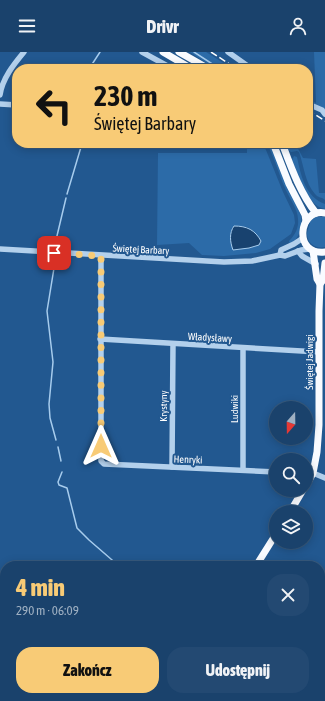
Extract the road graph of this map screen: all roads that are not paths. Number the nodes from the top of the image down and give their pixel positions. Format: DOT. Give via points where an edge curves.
graph roads {
  1 [pos="24,52"];
  2 [pos="142,52"];
  3 [pos="163,52"];
  4 [pos="179,52"];
  5 [pos="228,52"];
  6 [pos="16,64"];
  7 [pos="164,64"];
  8 [pos="183,64"];
  9 [pos="200,64"];
  10 [pos="245,64"];
  11 [pos="12,71"];
  12 [pos="0,95"];
  13 [pos="0,104"];
  14 [pos="12,105"];
  15 [pos="313,106"];
  16 [pos="325,114"];
  17 [pos="275,148"];
  18 [pos="284,148"];
  19 [pos="316,213"];
  20 [pos="325,213"];
  21 [pos="306,221"];
  22 [pos="303,238"];
  23 [pos="0,249"];
  24 [pos="312,250"];
  25 [pos="298,252"];
  26 [pos="325,252"];
  27 [pos="280,255"];
  28 [pos="101,256"];
  29 [pos="325,263"];
  30 [pos="316,264"];
  31 [pos="320,284"];
  32 [pos="100,339"];
  33 [pos="172,344"];
  34 [pos="243,348"];
  35 [pos="319,352"];
  36 [pos="313,466"];
  37 [pos="172,467"];
  38 [pos="243,470"];
  39 [pos="269,472"];
  40 [pos="313,476"];
  41 [pos="325,478"];
  42 [pos="269,545"];
  43 [pos="259,561"];
  1 -- 6 [label="street"];
  2 -- 7 [label="street"];
  3 -- 8 [label="main road"];
  4 -- 9 [label="main road"];
  5 -- 10 [label="street"];
  11 -- 12 [label="street" via="1,88"];
  13 -- 14 [label="street"];
  15 -- 16 [label="street"];
  17 -- 21 [label="main road"];
  18 -- 19 [label="main road" via="294,174"];
  19 -- 20 [label="main road"];
  19 -- 21 [label="main road"];
  21 -- 22 [label="main road"];
  22 -- 24 [label="main road"];
  22 -- 27 [label="street, Świętej Barbary" via="281,250"];
  23 -- 28 [label="street, Świętej Barbary"];
  24 -- 25 [label="street, Świętej Barbary"];
  24 -- 26 [label="main road"];
  24 -- 30 [label="main road, Świętej Jadwigi"];
  25 -- 27 [label="street, Świętej Barbary"];
  25 -- 30 [label="street"];
  27 -- 28 [label="street, Świętej Barbary" via="252,261 224,262"];
  28 -- 32 [label="street"];
  29 -- 31 [label="main road, Świętej Jadwigi"];
  30 -- 31 [label="main road, Świętej Jadwigi"];
  31 -- 35 [label="main road, Świętej Jadwigi"];
  32 -- 33 [label="street, Władysławy"];
  32 -- 37 [label="street, Henryki" via="101,461 104,464"];
  33 -- 34 [label="street, Władysławy"];
  33 -- 37 [label="street, Krystyny"];
  34 -- 35 [label="street, Władysławy"];
  34 -- 38 [label="street, Ludwiki"];
  35 -- 36 [label="main road, Świętej Jadwigi" via="319,425"];
  37 -- 38 [label="street, Henryki"];
  38 -- 39 [label="street, Henryki"];
  40 -- 41 [label="street"];
  42 -- 43 [label="main road"];
}
